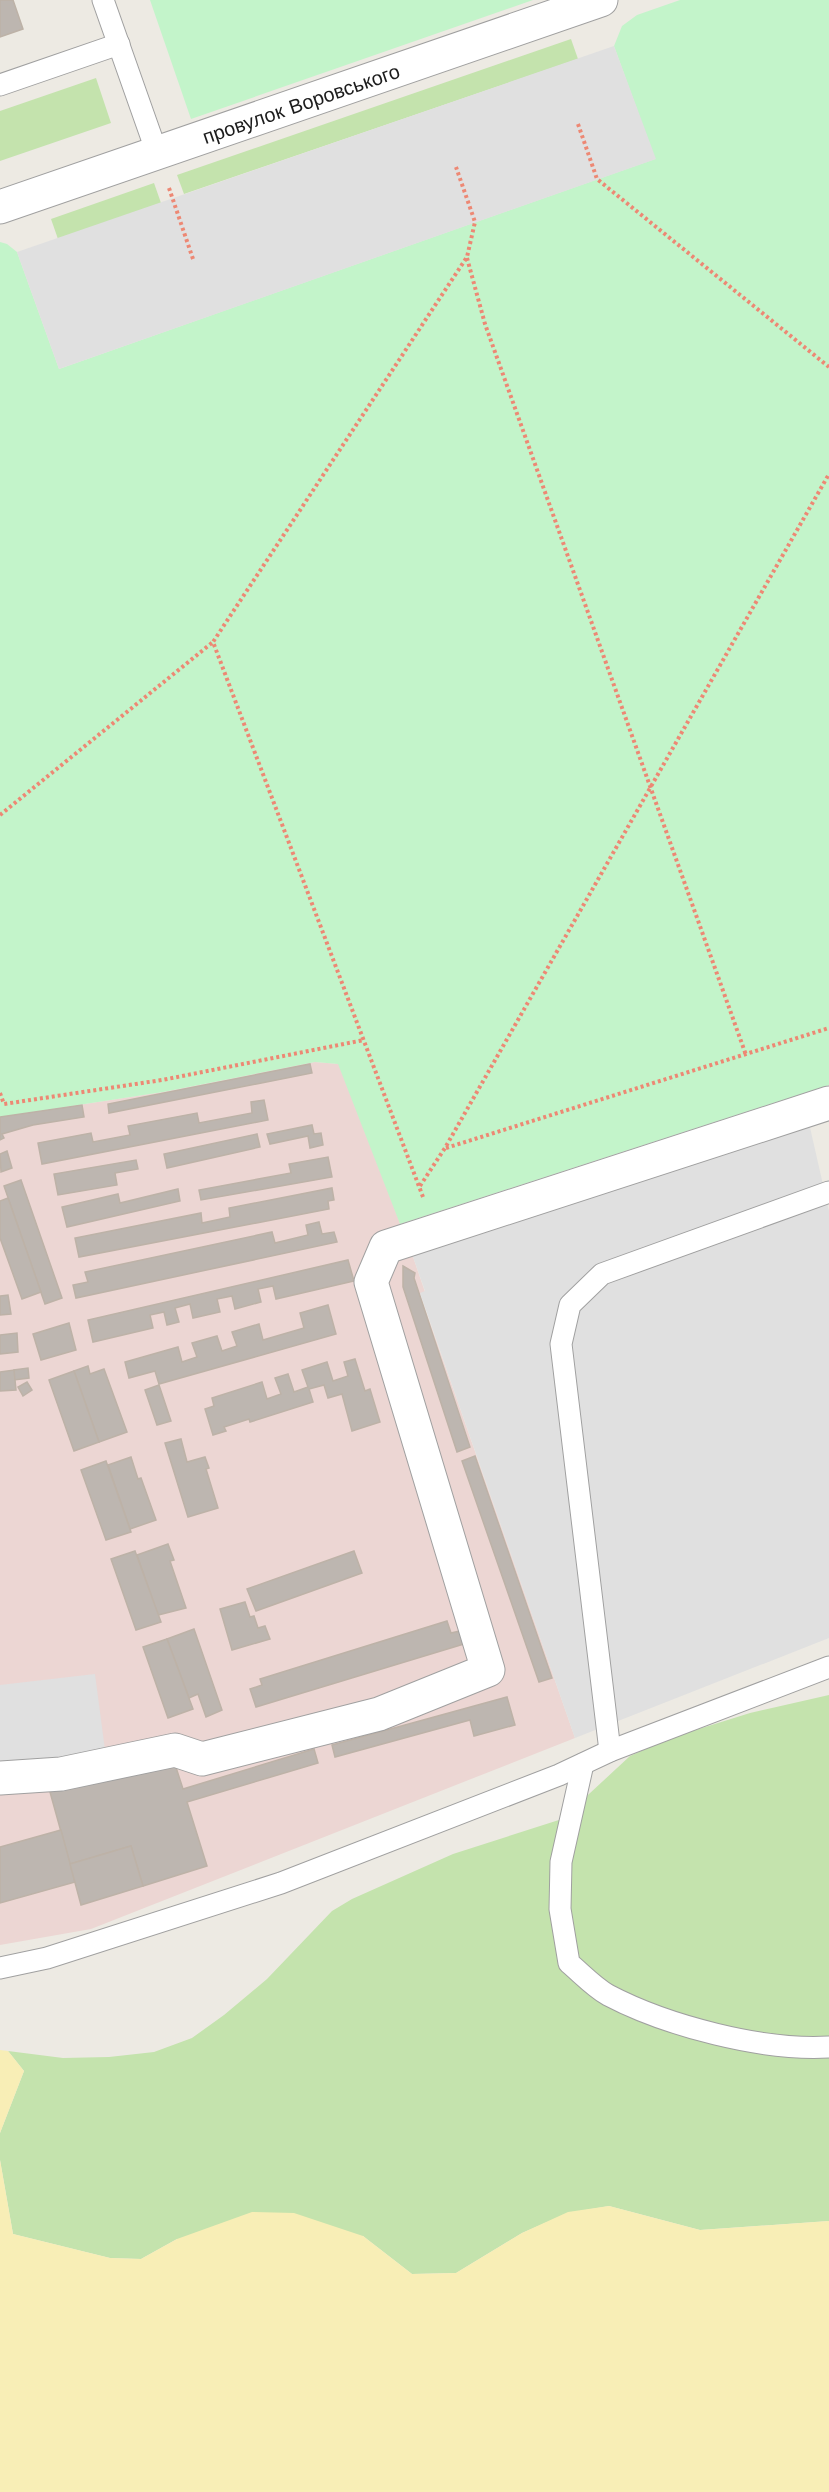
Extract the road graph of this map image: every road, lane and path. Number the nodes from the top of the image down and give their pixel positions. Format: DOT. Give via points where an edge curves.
graph roads {
  1 [pos="103,0"];
  2 [pos="601,0"];
  3 [pos="119,44"];
  4 [pos="0,85"];
  5 [pos="578,124"];
  6 [pos="157,153"];
  7 [pos="456,167"];
  8 [pos="0,207"];
  9 [pos="467,257"];
  10 [pos="193,259"];
  11 [pos="829,367"];
  12 [pos="829,474"];
  13 [pos="213,642"];
  14 [pos="651,787"];
  15 [pos="0,815"];
  16 [pos="829,1028"];
  17 [pos="364,1040"];
  18 [pos="746,1055"];
  19 [pos="0,1093"];
  20 [pos="829,1103"];
  21 [pos="445,1149"];
  22 [pos="420,1187"];
  23 [pos="829,1192"];
  24 [pos="434,1230"];
  25 [pos="829,1667"];
  26 [pos="610,1751"];
  27 [pos="583,1764"];
  28 [pos="0,1778"];
  29 [pos="0,1968"];
  30 [pos="829,2047"];
  1 -- 3 [label="lane"];
  2 -- 6 [label="street, провулок Воровського"];
  3 -- 4 [label="lane"];
  3 -- 6 [label="lane"];
  5 -- 11 [label="path" via="597,179"];
  6 -- 8 [label="street, провулок Воровського"];
  6 -- 10 [label="path"];
  7 -- 9 [label="path" via="475,222"];
  9 -- 13 [label="path"];
  9 -- 14 [label="path" via="485,324"];
  12 -- 14 [label="path"];
  13 -- 15 [label="path"];
  13 -- 17 [label="path"];
  14 -- 18 [label="path"];
  14 -- 21 [label="path"];
  16 -- 18 [label="path"];
  17 -- 19 [label="path" via="162,1080 4,1104"];
  17 -- 22 [label="path"];
  18 -- 21 [label="path"];
  20 -- 24 [label="street"];
  21 -- 22 [label="path"];
  22 -- 24 [label="path"];
  23 -- 26 [label="lane" via="602,1274 570,1305 561,1344"];
  24 -- 28 [label="street" via="386,1247 371,1281 488,1670 379,1714 202,1759 175,1750 61,1774"];
  25 -- 26 [label="lane"];
  26 -- 27 [label="lane"];
  27 -- 29 [label="lane" via="281,1883 47,1958"];
  27 -- 30 [label="lane" via="561,1862 560,1909 569,1963 607,1994 688,2028 781,2046"];
}
